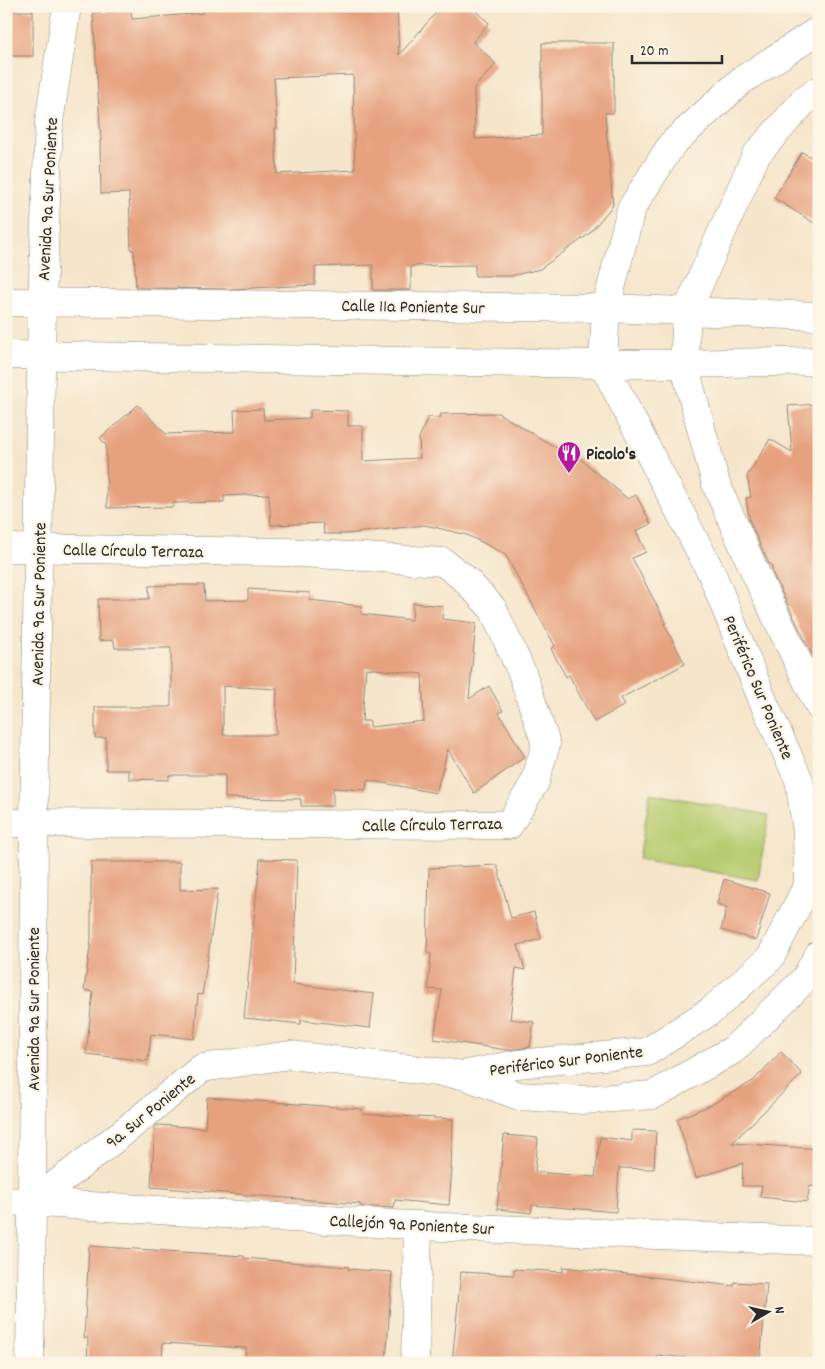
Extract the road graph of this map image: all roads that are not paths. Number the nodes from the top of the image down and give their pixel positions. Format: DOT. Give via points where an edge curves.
graph roads {
  1 [pos="66,6"];
  2 [pos="819,30"];
  3 [pos="819,90"];
  4 [pos="6,302"];
  5 [pos="42,302"];
  6 [pos="606,308"];
  7 [pos="687,311"];
  8 [pos="819,316"];
  9 [pos="42,355"];
  10 [pos="6,356"];
  11 [pos="819,361"];
  12 [pos="603,364"];
  13 [pos="684,364"];
  14 [pos="6,548"];
  15 [pos="39,549"];
  16 [pos="819,706"];
  17 [pos="6,823"];
  18 [pos="34,823"];
  19 [pos="819,954"];
  20 [pos="463,1075"];
  21 [pos="19,1202"];
  22 [pos="418,1225"];
  23 [pos="819,1241"];
  24 [pos="30,1363"];
  25 [pos="415,1363"];
  1 -- 5 [label="main road, Avenida 9a Sur Poniente" via="49,122"];
  2 -- 6 [label="main road" via="741,81 672,144 631,209"];
  3 -- 7 [label="main road" via="803,102 756,155"];
  4 -- 5 [label="main road, Calle 11a Poniente Sur"];
  5 -- 6 [label="main road, Calle 11a Poniente Sur"];
  5 -- 9 [label="main road, Avenida 9a Sur Poniente"];
  6 -- 7 [label="main road, Calle 11a Poniente Sur"];
  6 -- 12 [label="main road"];
  7 -- 8 [label="main road, Calle 11a Poniente Sur"];
  7 -- 13 [label="main road"];
  9 -- 10 [label="main road"];
  9 -- 12 [label="main road"];
  9 -- 15 [label="main road, Avenida 9a Sur Poniente"];
  11 -- 13 [label="main road"];
  12 -- 13 [label="main road"];
  12 -- 20 [label="main road, Periférico Sur Poniente" via="712,574 799,780 807,831 808,885 770,958 712,1010 647,1052 517,1064"];
  13 -- 16 [label="main road" via="716,484"];
  14 -- 15 [label="main road, Calle Círculo Terraza"];
  15 -- 18 [label="main road, Avenida 9a Sur Poniente"];
  15 -- 18 [label="main road, Calle Círculo Terraza" via="286,552 443,562 466,579 493,609 522,673 546,744 535,782 509,825"];
  17 -- 18 [label="main road, Calle Círculo Terraza"];
  18 -- 21 [label="main road, Avenida 9a Sur Poniente"];
  19 -- 20 [label="main road, Periférico Sur Poniente" via="805,979 733,1050 653,1095 584,1100 519,1096"];
  20 -- 21 [label="main road, 9a. Sur Poniente" via="290,1056 202,1068 126,1130"];
  21 -- 22 [label="main road, Callejón 9a Poniente Sur"];
  21 -- 24 [label="main road, Avenida 9a Sur Poniente"];
  22 -- 23 [label="main road, Callejón 9a Poniente Sur"];
  22 -- 25 [label="main road"];
}
